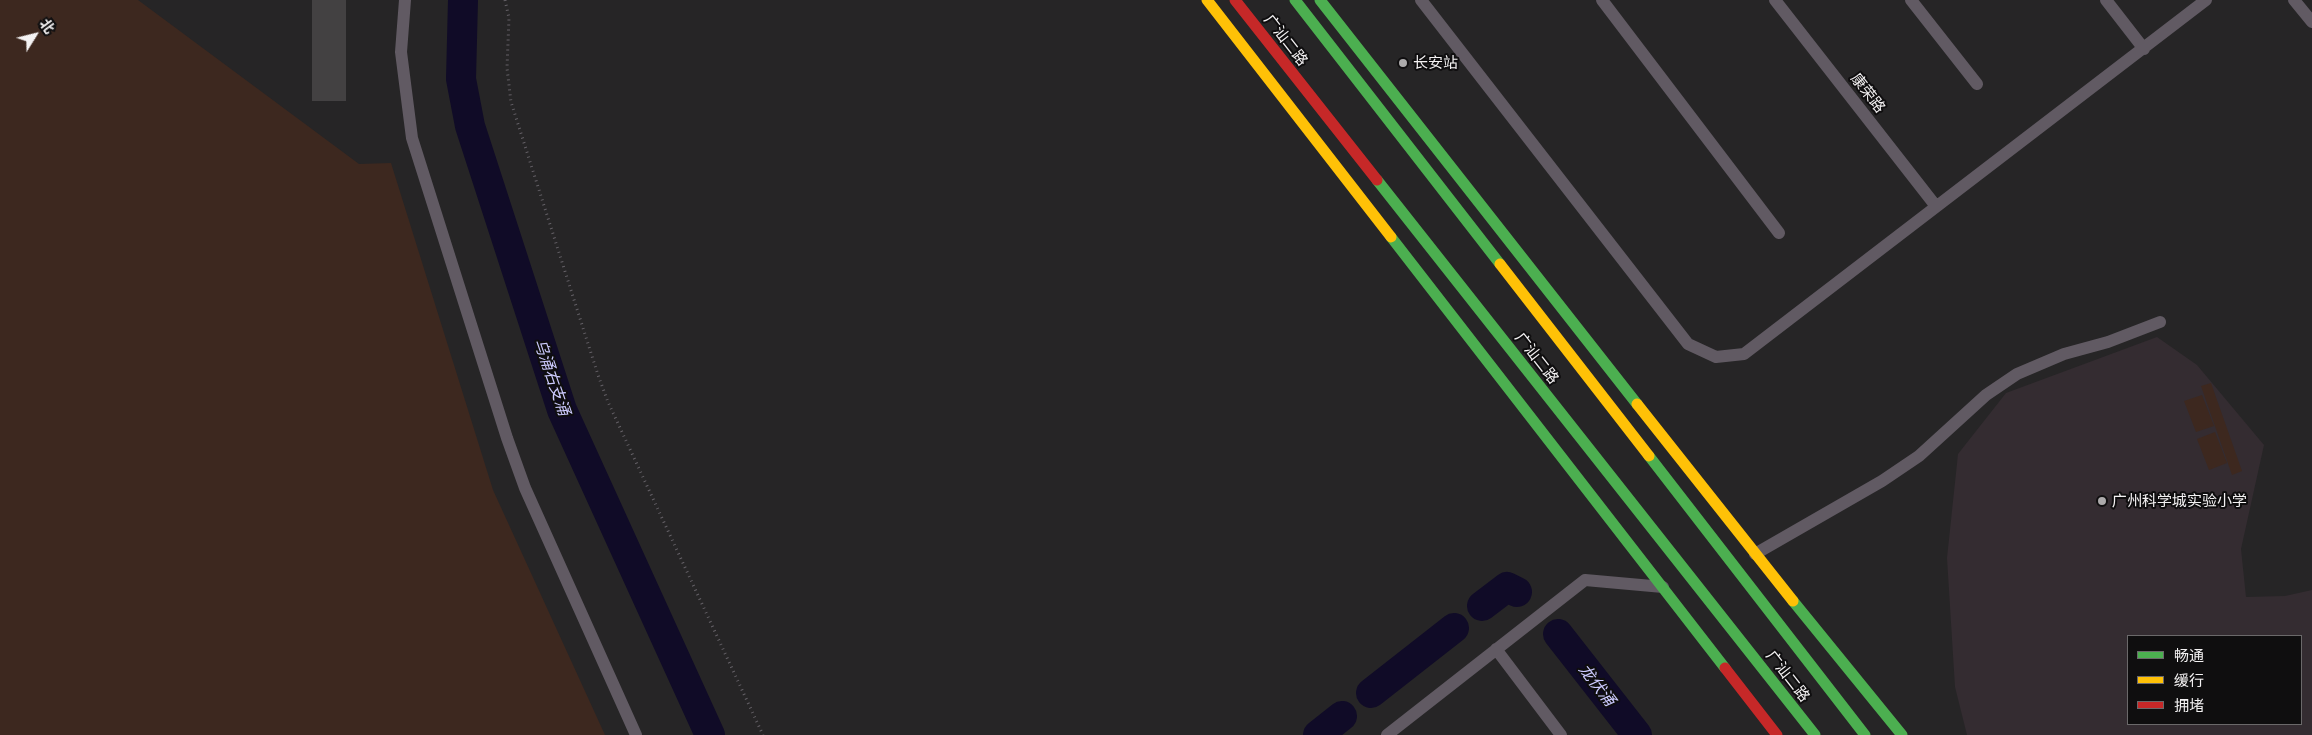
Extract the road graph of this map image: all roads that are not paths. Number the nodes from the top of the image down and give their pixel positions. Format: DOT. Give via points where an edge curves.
graph roads {
  1 [pos="404,0"];
  2 [pos="1208,0"];
  3 [pos="1235,0"];
  4 [pos="1295,0"];
  5 [pos="1320,0"];
  6 [pos="1421,0"];
  7 [pos="1602,0"];
  8 [pos="1775,0"];
  9 [pos="1911,0"];
  10 [pos="2106,0"];
  11 [pos="2206,0"];
  12 [pos="2294,0"];
  13 [pos="2312,22"];
  14 [pos="2144,49"];
  15 [pos="1977,84"];
  16 [pos="1935,205"];
  17 [pos="1779,233"];
  18 [pos="2160,322"];
  19 [pos="1755,554"];
  20 [pos="1663,586"];
  21 [pos="1496,649"];
  22 [pos="636,735"];
  23 [pos="1387,735"];
  24 [pos="1561,735"];
  25 [pos="1778,735"];
  26 [pos="1815,735"];
  27 [pos="1865,735"];
  28 [pos="1902,735"];
  1 -- 22 [label="street" via="401,52 415,148 525,488"];
  2 -- 20 [label="main road"];
  3 -- 26 [label="main road, 广汕二路"];
  4 -- 27 [label="main road, 广汕二路"];
  5 -- 19 [label="main road"];
  6 -- 16 [label="street" via="1688,344 1716,357 1744,354"];
  7 -- 17 [label="street"];
  8 -- 16 [label="street, 康荣路"];
  9 -- 15 [label="street"];
  10 -- 14 [label="street"];
  11 -- 14 [label="street"];
  12 -- 13 [label="street"];
  14 -- 16 [label="street"];
  18 -- 19 [label="street" via="2108,342 2064,354 2017,374 1986,395 1919,456"];
  19 -- 28 [label="main road"];
  20 -- 21 [label="street" via="1585,580"];
  20 -- 25 [label="main road"];
  21 -- 23 [label="street"];
  21 -- 24 [label="street"];
}
